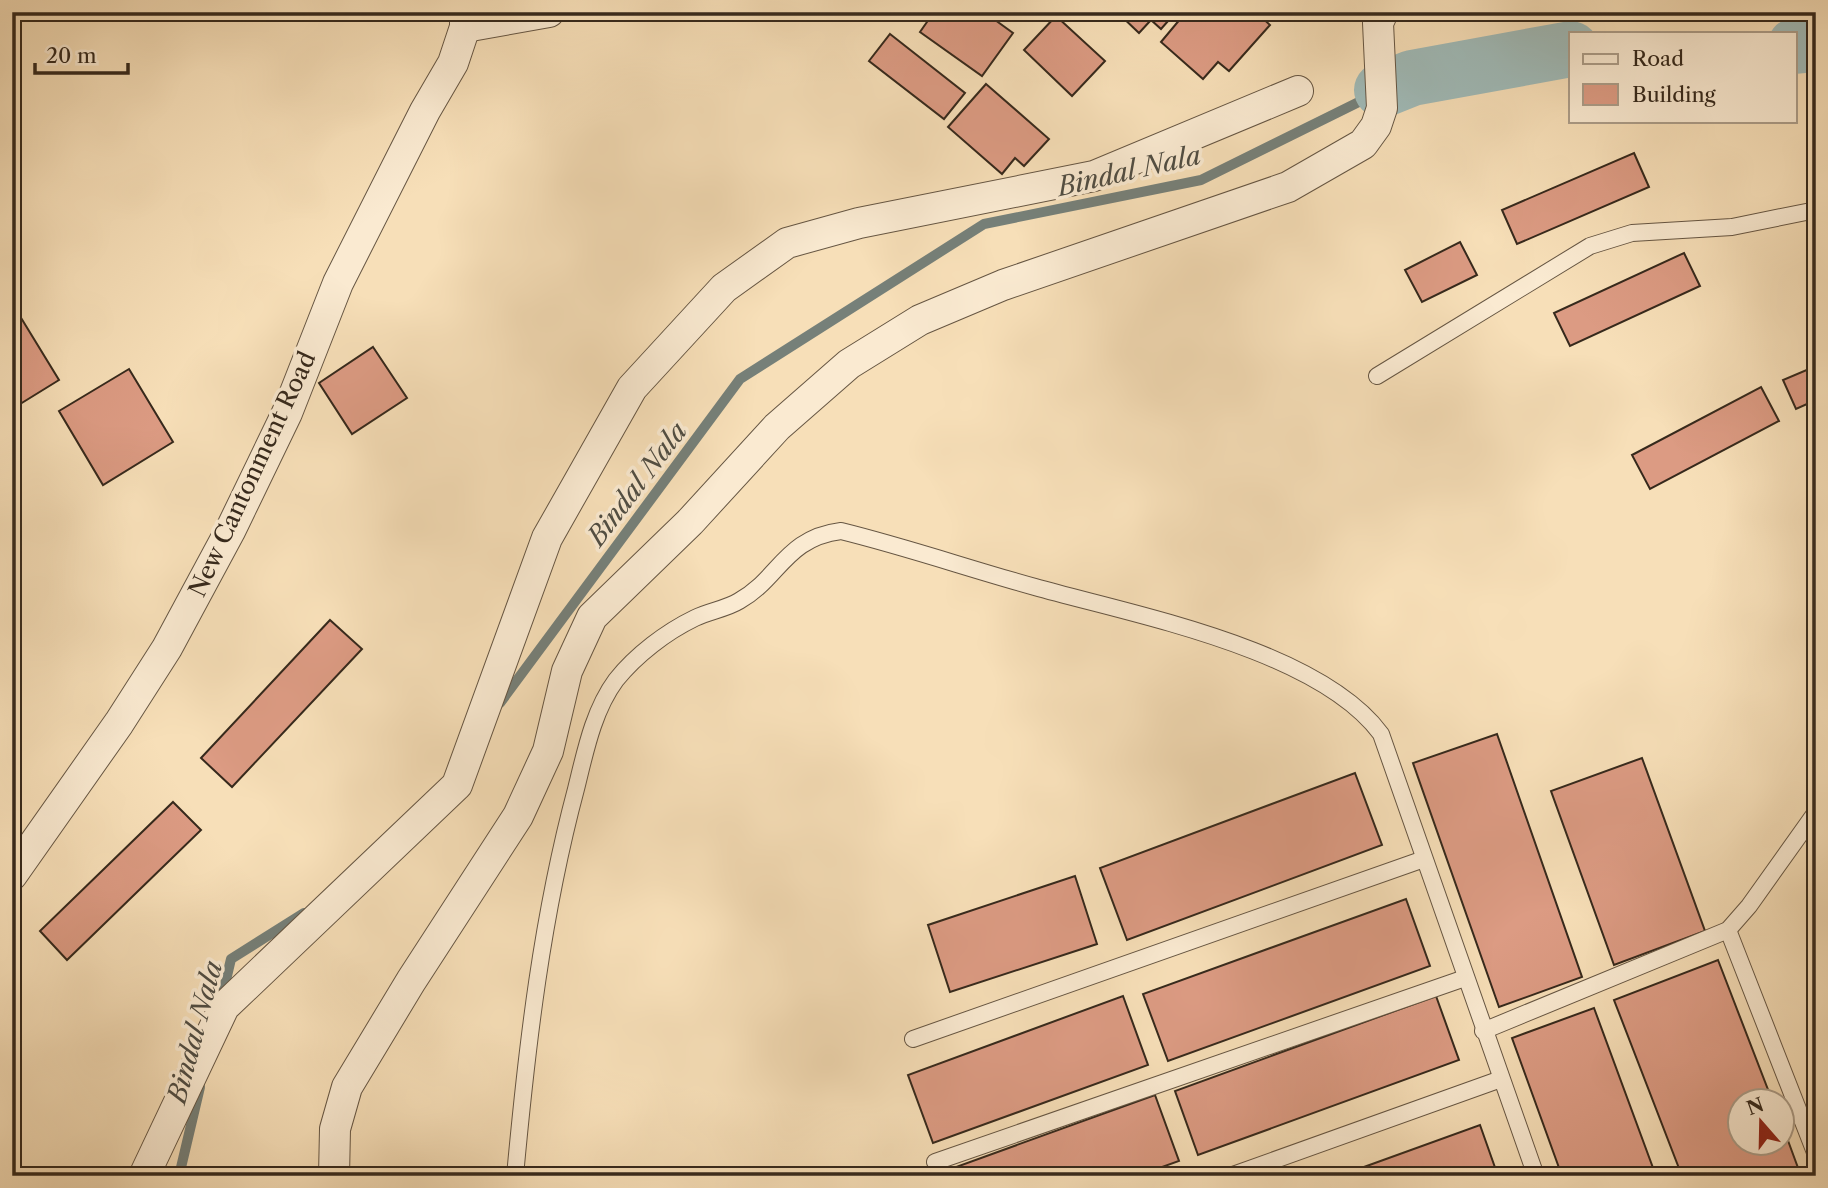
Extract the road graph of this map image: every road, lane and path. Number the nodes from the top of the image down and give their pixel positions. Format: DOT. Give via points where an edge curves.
graph roads {
  1 [pos="549,12"];
  2 [pos="1380,17"];
  3 [pos="465,20"];
  4 [pos="1298,91"];
  5 [pos="1816,210"];
  6 [pos="1377,376"];
  7 [pos="1816,812"];
  8 [pos="1424,859"];
  9 [pos="12,875"];
  10 [pos="1728,930"];
  11 [pos="1465,978"];
  12 [pos="1483,1031"];
  13 [pos="913,1039"];
  14 [pos="1501,1079"];
  15 [pos="1816,1154"];
  16 [pos="935,1162"];
  17 [pos="144,1176"];
  18 [pos="334,1176"];
  19 [pos="515,1176"];
  20 [pos="1230,1176"];
  21 [pos="1536,1176"];
  1 -- 3 [label="street"];
  2 -- 18 [label="street" via="1382,107 1363,144 1288,187 1003,285 919,320 849,364 777,428 690,522 592,617 567,671 548,751 518,816 347,1087 335,1129"];
  3 -- 9 [label="street, New Cantonment Road" via="453,63 338,283 287,413 230,531 167,648"];
  4 -- 17 [label="street" via="1094,176 859,223 787,243 724,288 632,388 547,538 457,785 224,1007"];
  5 -- 6 [label="lane" via="1732,227 1632,233 1590,246"];
  7 -- 10 [label="lane"];
  8 -- 11 [label="lane"];
  8 -- 13 [label="lane"];
  8 -- 19 [label="lane" via="1381,734 1348,699 1314,679 1255,653 1164,623 854,534 825,533 786,555 755,590 737,602 665,635 616,681 602,706 558,855 543,935"];
  10 -- 12 [label="lane"];
  10 -- 15 [label="lane"];
  11 -- 12 [label="lane"];
  11 -- 16 [label="lane"];
  12 -- 14 [label="lane"];
  14 -- 20 [label="lane"];
  14 -- 21 [label="lane"];
}
